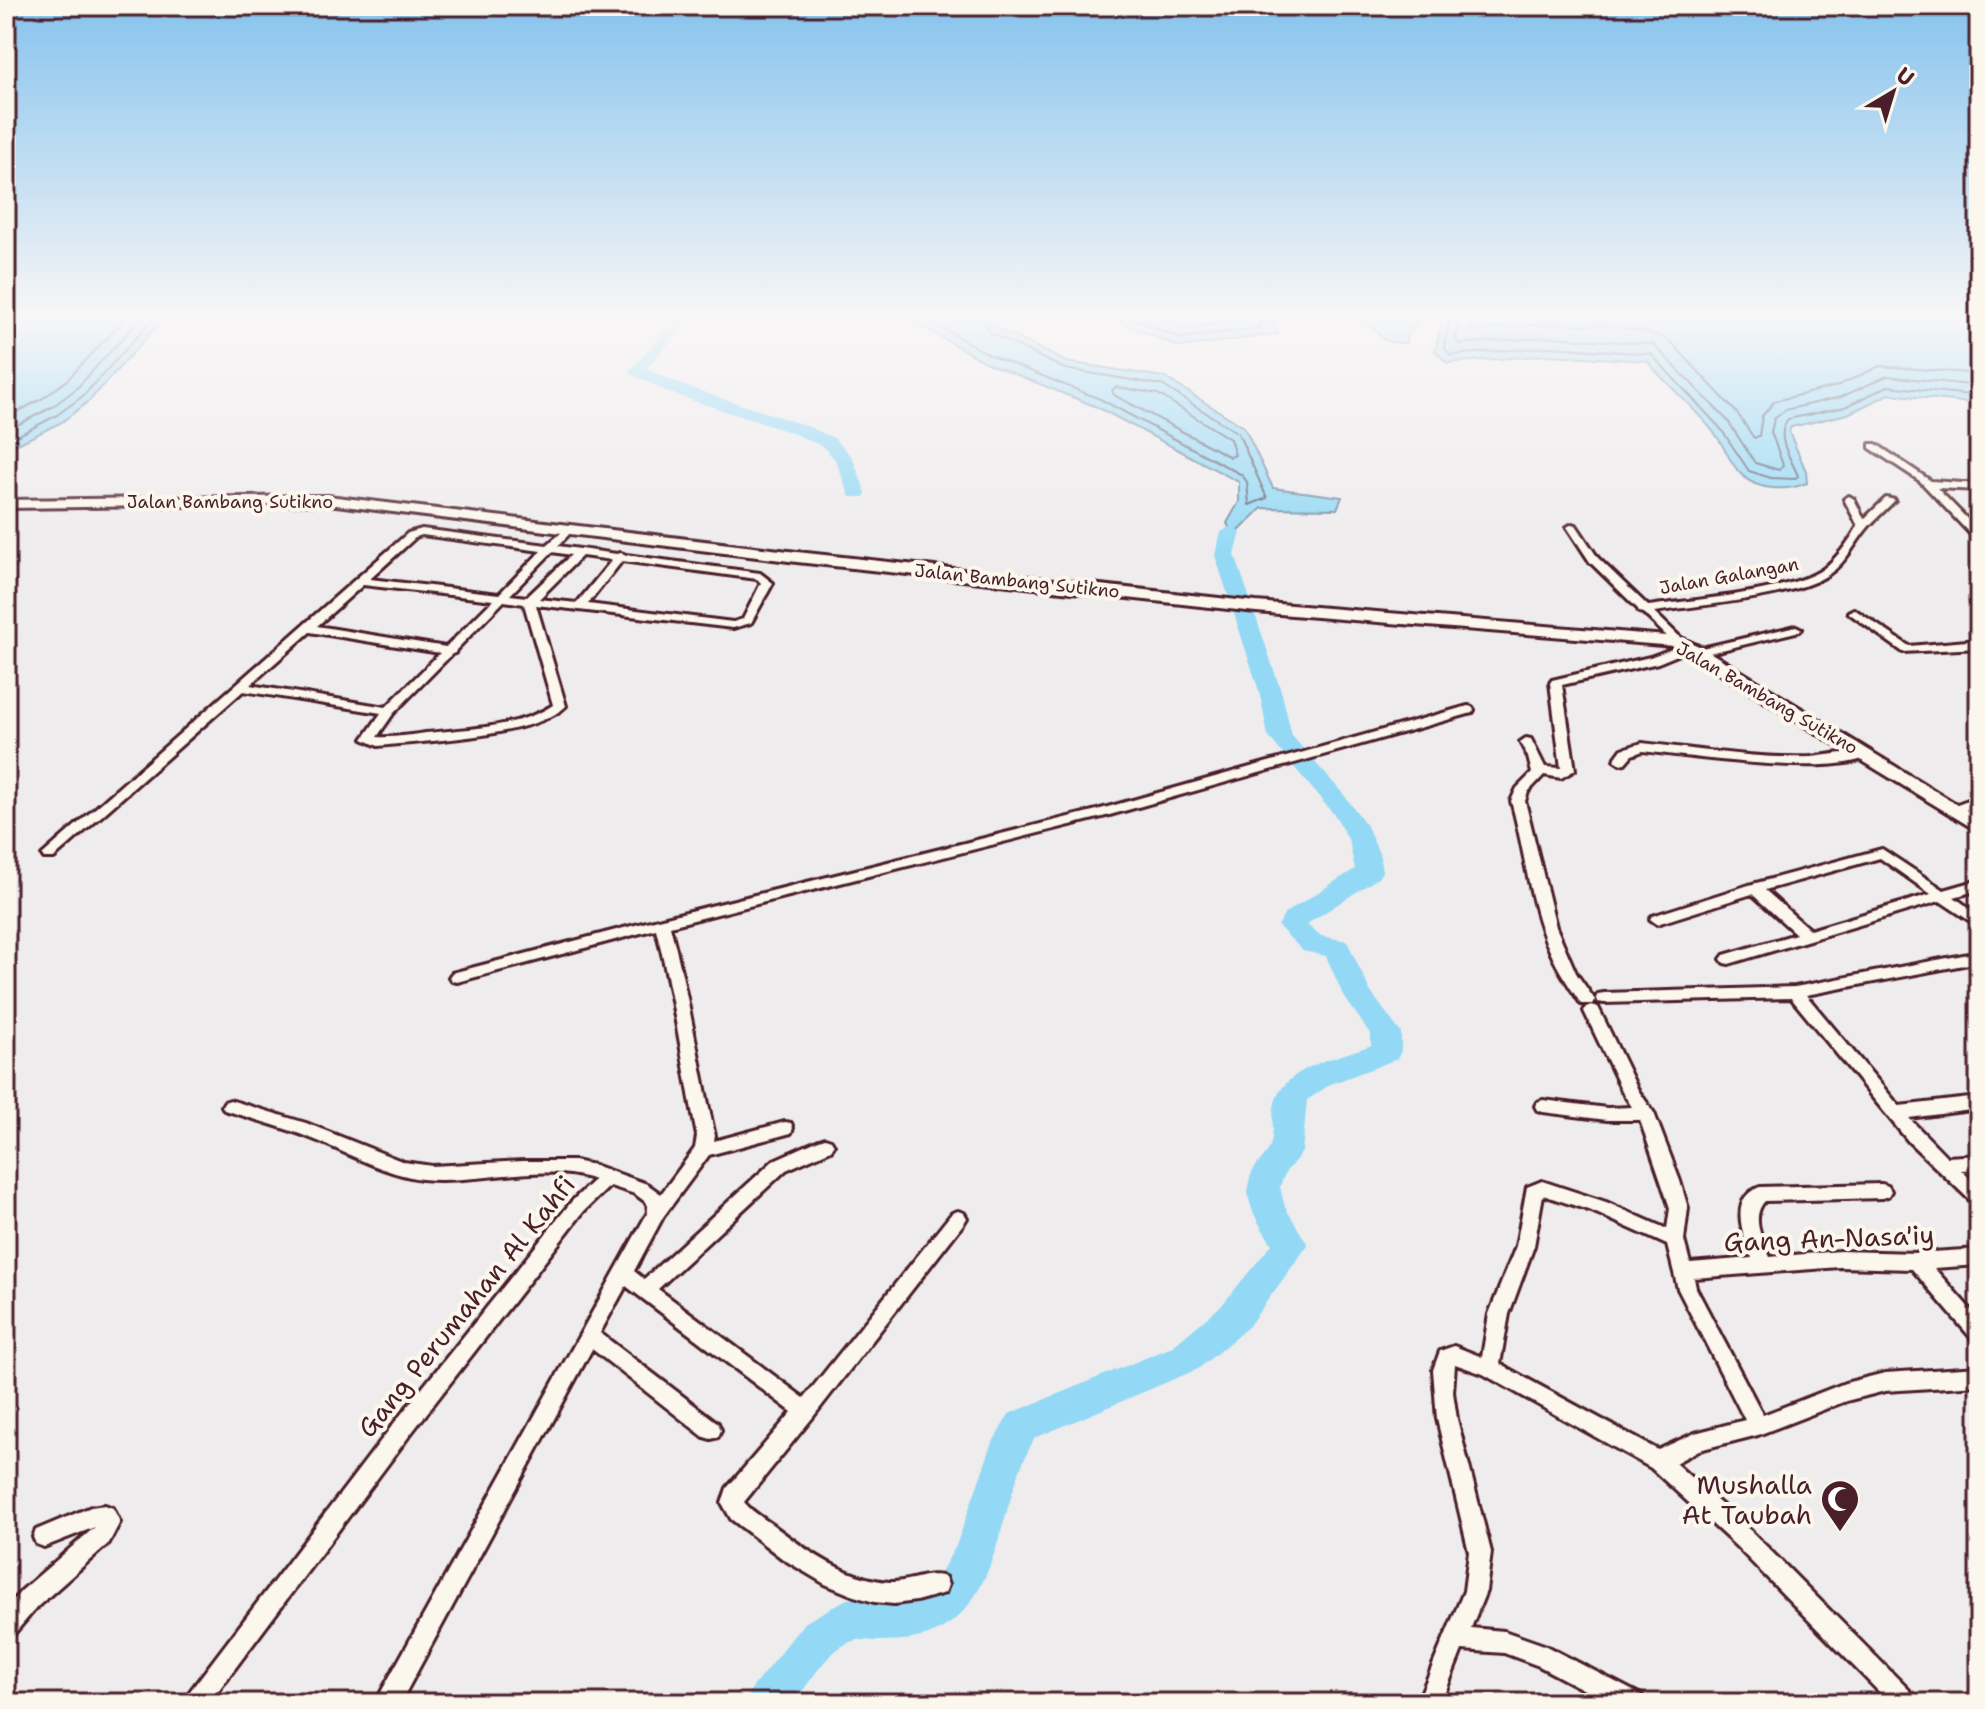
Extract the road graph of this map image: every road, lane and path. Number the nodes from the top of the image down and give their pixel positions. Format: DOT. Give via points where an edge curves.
graph roads {
  1 [pos="1873,446"];
  2 [pos="1928,484"];
  3 [pos="1979,487"];
  4 [pos="1849,499"];
  5 [pos="1890,500"];
  6 [pos="6,504"];
  7 [pos="1863,526"];
  8 [pos="1572,527"];
  9 [pos="568,530"];
  10 [pos="1979,537"];
  11 [pos="551,547"];
  12 [pos="581,551"];
  13 [pos="621,556"];
  14 [pos="361,581"];
  15 [pos="499,597"];
  16 [pos="529,602"];
  17 [pos="579,608"];
  18 [pos="1643,610"];
  19 [pos="1854,612"];
  20 [pos="307,628"];
  21 [pos="1796,629"];
  22 [pos="1979,644"];
  23 [pos="1688,647"];
  24 [pos="451,651"];
  25 [pos="240,687"];
  26 [pos="1468,710"];
  27 [pos="389,711"];
  28 [pos="1526,742"];
  29 [pos="1864,755"];
  30 [pos="1620,760"];
  31 [pos="1540,770"];
  32 [pos="1979,800"];
  33 [pos="1954,810"];
  34 [pos="1979,826"];
  35 [pos="49,855"];
  36 [pos="1979,885"];
  37 [pos="1754,888"];
  38 [pos="1945,896"];
  39 [pos="1657,919"];
  40 [pos="1979,922"];
  41 [pos="662,923"];
  42 [pos="1808,936"];
  43 [pos="1979,957"];
  44 [pos="1729,959"];
  45 [pos="457,977"];
  46 [pos="1795,992"];
  47 [pos="1594,1003"];
  48 [pos="1979,1103"];
  49 [pos="230,1106"];
  50 [pos="1543,1106"];
  51 [pos="1646,1113"];
  52 [pos="1895,1113"];
  53 [pos="785,1128"];
  54 [pos="825,1145"];
  55 [pos="703,1150"];
  56 [pos="1979,1162"];
  57 [pos="1942,1164"];
  58 [pos="607,1178"];
  59 [pos="1882,1191"];
  60 [pos="1979,1198"];
  61 [pos="657,1212"];
  62 [pos="958,1218"];
  63 [pos="1675,1240"];
  64 [pos="1979,1257"];
  65 [pos="1917,1261"];
  66 [pos="1764,1265"];
  67 [pos="1681,1271"];
  68 [pos="622,1273"];
  69 [pos="644,1290"];
  70 [pos="1979,1333"];
  71 [pos="589,1336"];
  72 [pos="1490,1368"];
  73 [pos="1979,1376"];
  74 [pos="806,1411"];
  75 [pos="1758,1426"];
  76 [pos="711,1430"];
  77 [pos="1658,1461"];
  78 [pos="44,1537"];
  79 [pos="937,1585"];
  80 [pos="6,1626"];
  81 [pos="1455,1638"];
  82 [pos="195,1703"];
  83 [pos="387,1703"];
  84 [pos="1429,1703"];
  85 [pos="1633,1703"];
  86 [pos="1906,1703"];
  1 -- 2 [label="street"];
  2 -- 3 [label="street"];
  2 -- 10 [label="street"];
  4 -- 7 [label="street"];
  5 -- 7 [label="street, Jalan Galangan"];
  6 -- 9 [label="street, Jalan Bambang Sutikno" via="309,499"];
  7 -- 18 [label="street, Jalan Galangan" via="1825,573 1810,581"];
  8 -- 18 [label="street" via="1594,560"];
  9 -- 11 [label="street"];
  9 -- 23 [label="street, Jalan Bambang Sutikno" via="1256,607"];
  11 -- 12 [label="street"];
  11 -- 14 [label="street" via="419,532"];
  11 -- 15 [label="street"];
  12 -- 13 [label="street"];
  12 -- 16 [label="street"];
  13 -- 17 [label="street"];
  13 -- 17 [label="street" via="760,576 767,583 747,621 733,625"];
  14 -- 15 [label="street"];
  14 -- 20 [label="street"];
  15 -- 16 [label="street"];
  15 -- 24 [label="street"];
  16 -- 17 [label="street"];
  16 -- 27 [label="street" via="560,706 556,711 466,731 371,741 368,737"];
  18 -- 23 [label="street"];
  19 -- 22 [label="street" via="1907,650"];
  20 -- 24 [label="street"];
  20 -- 25 [label="street"];
  21 -- 23 [label="street"];
  23 -- 29 [label="street, Jalan Bambang Sutikno"];
  23 -- 31 [label="street" via="1556,683 1568,770"];
  24 -- 27 [label="street"];
  25 -- 27 [label="street"];
  25 -- 35 [label="street"];
  26 -- 41 [label="street" via="1101,813"];
  28 -- 31 [label="street"];
  29 -- 30 [label="street" via="1800,761 1642,747"];
  29 -- 33 [label="street, Jalan Bambang Sutikno"];
  31 -- 47 [label="street" via="1518,801 1531,866 1555,949 1573,981"];
  32 -- 33 [label="street"];
  33 -- 34 [label="street, Jalan Bambang Sutikno"];
  36 -- 38 [label="street"];
  37 -- 38 [label="street" via="1882,853"];
  37 -- 39 [label="street"];
  37 -- 42 [label="street"];
  38 -- 40 [label="street"];
  38 -- 42 [label="street"];
  41 -- 45 [label="street"];
  41 -- 55 [label="street" via="706,1136"];
  42 -- 44 [label="street"];
  43 -- 46 [label="street"];
  46 -- 47 [label="street"];
  46 -- 52 [label="street"];
  47 -- 51 [label="street" via="1631,1093"];
  48 -- 52 [label="street"];
  49 -- 58 [label="street" via="428,1173 573,1167"];
  50 -- 51 [label="street"];
  51 -- 63 [label="street" via="1679,1208"];
  52 -- 57 [label="street"];
  53 -- 55 [label="street"];
  54 -- 69 [label="street" via="780,1165"];
  55 -- 61 [label="street"];
  56 -- 57 [label="street"];
  57 -- 60 [label="street"];
  58 -- 61 [label="street, Gang Perumahan Al Kahfi" via="641,1189 655,1199"];
  58 -- 82 [label="street, Gang Perumahan Al Kahfi" via="534,1257"];
  59 -- 66 [label="street" via="1760,1194 1747,1213"];
  61 -- 68 [label="street"];
  62 -- 74 [label="street"];
  63 -- 67 [label="street"];
  63 -- 72 [label="street" via="1600,1207 1536,1189 1525,1246 1499,1314"];
  64 -- 65 [label="street, Gang An-Nasa'iy"];
  65 -- 66 [label="street, Gang An-Nasa'iy" via="1840,1259"];
  65 -- 70 [label="street"];
  66 -- 67 [label="street, Gang An-Nasa'iy"];
  67 -- 75 [label="street"];
  68 -- 69 [label="street"];
  68 -- 71 [label="street"];
  69 -- 74 [label="street"];
  71 -- 76 [label="street"];
  71 -- 83 [label="street"];
  72 -- 77 [label="street"];
  72 -- 81 [label="street" via="1454,1355 1440,1369 1448,1425 1480,1552 1475,1591"];
  73 -- 75 [label="street" via="1885,1382 1803,1406"];
  74 -- 79 [label="street" via="734,1495 738,1512 819,1568 871,1591 896,1593"];
  75 -- 77 [label="street" via="1695,1442"];
  77 -- 86 [label="street" via="1744,1539"];
  78 -- 80 [label="street" via="91,1517 105,1515 109,1522 101,1536"];
  81 -- 84 [label="street"];
  81 -- 85 [label="street" via="1504,1642 1544,1656"];
}
